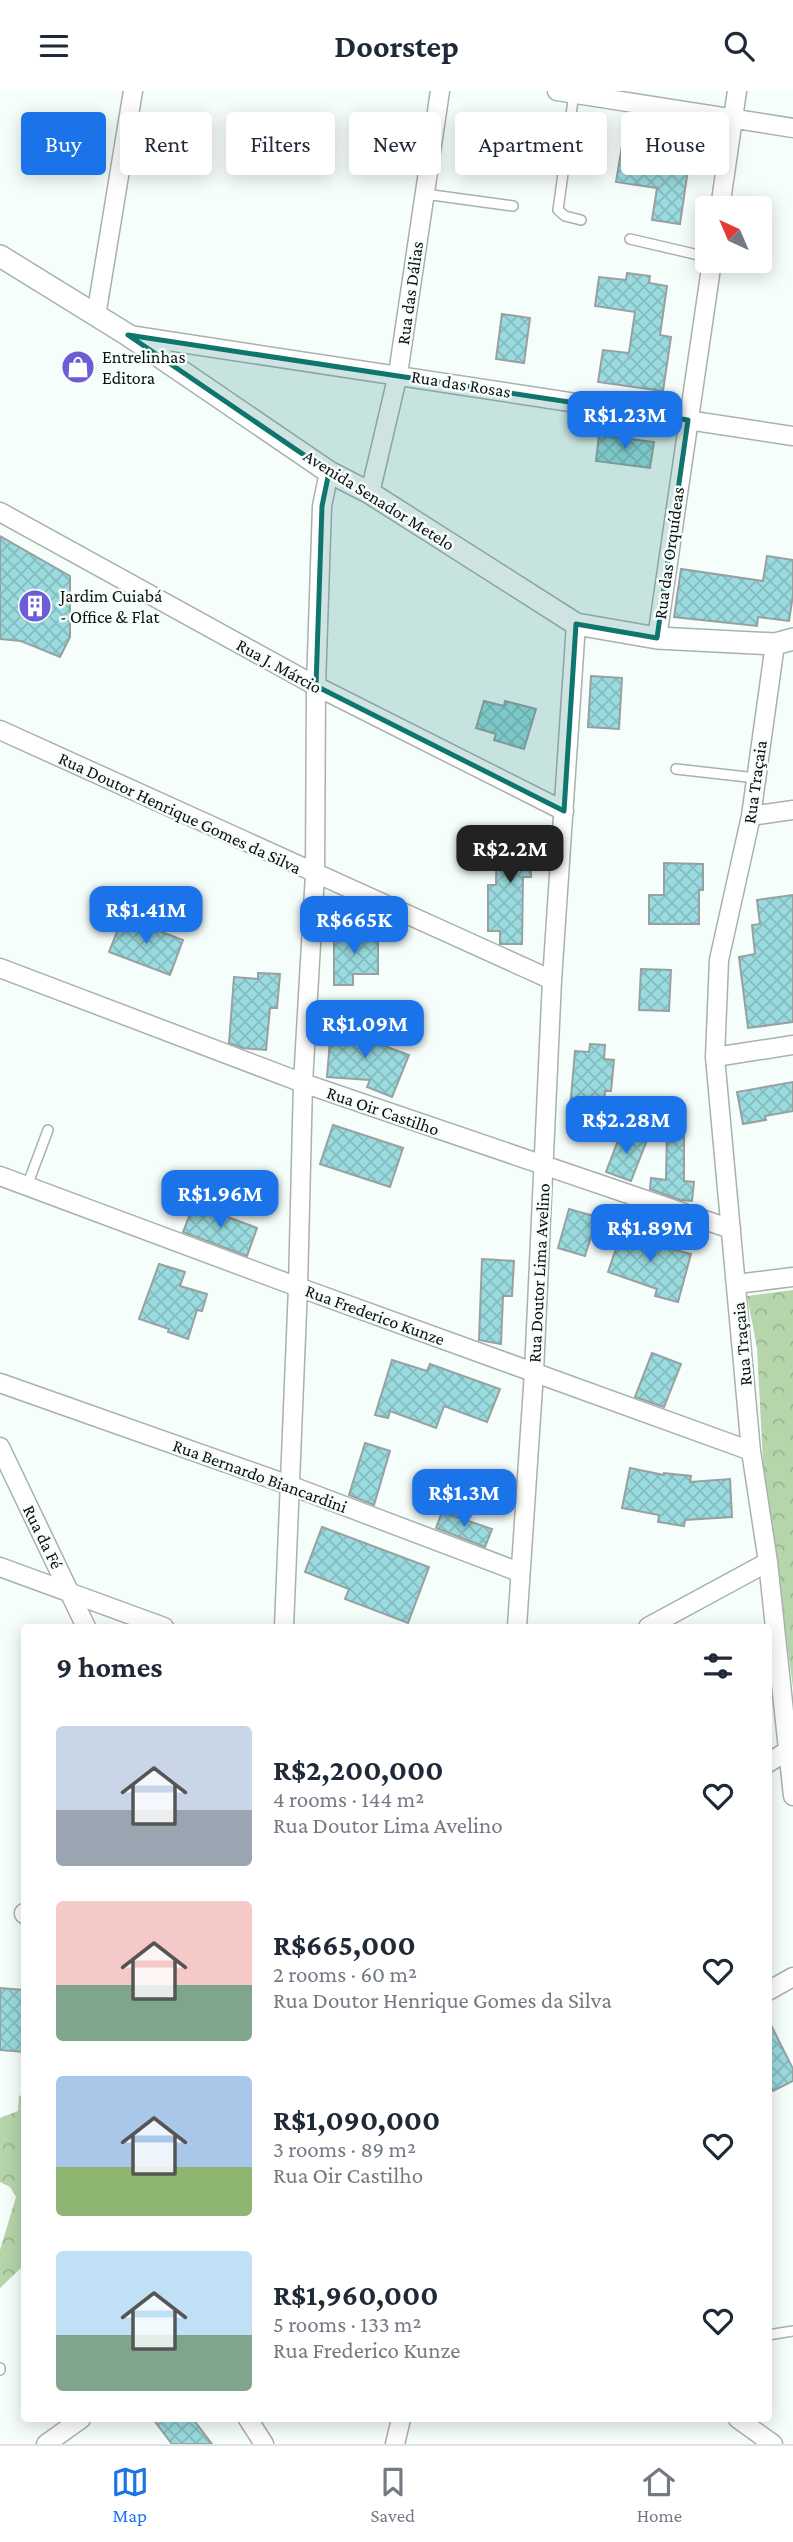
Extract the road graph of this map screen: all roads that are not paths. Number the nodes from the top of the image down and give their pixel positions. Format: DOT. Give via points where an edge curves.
graph roads {
  1 [pos="134,91"];
  2 [pos="440,91"];
  3 [pos="737,91"];
  4 [pos="568,92"];
  5 [pos="733,118"];
  6 [pos="793,128"];
  7 [pos="425,194"];
  8 [pos="722,196"];
  9 [pos="513,206"];
  10 [pos="581,220"];
  11 [pos="630,239"];
  12 [pos="695,254"];
  13 [pos="0,256"];
  14 [pos="710,273"];
  15 [pos="96,316"];
  16 [pos="128,335"];
  17 [pos="398,374"];
  18 [pos="688,420"];
  19 [pos="793,436"];
  20 [pos="329,472"];
  21 [pos="370,493"];
  22 [pos="0,512"];
  23 [pos="576,624"];
  24 [pos="657,638"];
  25 [pos="784,641"];
  26 [pos="316,686"];
  27 [pos="0,730"];
  28 [pos="676,769"];
  29 [pos="756,778"];
  30 [pos="793,810"];
  31 [pos="564,811"];
  32 [pos="751,816"];
  33 [pos="314,874"];
  34 [pos="0,968"];
  35 [pos="552,980"];
  36 [pos="793,1045"];
  37 [pos="715,1057"];
  38 [pos="303,1083"];
  39 [pos="48,1129"];
  40 [pos="544,1167"];
  41 [pos="0,1176"];
  42 [pos="27,1186"];
  43 [pos="731,1229"];
  44 [pos="793,1277"];
  45 [pos="736,1284"];
  46 [pos="298,1287"];
  47 [pos="534,1372"];
  48 [pos="0,1383"];
  49 [pos="0,1447"];
  50 [pos="751,1451"];
  51 [pos="289,1485"];
  52 [pos="768,1562"];
  53 [pos="0,1567"];
  54 [pos="519,1572"];
  55 [pos="69,1591"];
  56 [pos="85,1624"];
  57 [pos="156,1624"];
  58 [pos="284,1624"];
  59 [pos="517,1624"];
  60 [pos="654,1624"];
  61 [pos="787,1751"];
  62 [pos="772,1760"];
  63 [pos="793,1796"];
  64 [pos="793,1977"];
  65 [pos="772,1989"];
  66 [pos="793,2331"];
  67 [pos="772,2334"];
  68 [pos="77,2422"];
  69 [pos="250,2422"];
  70 [pos="402,2422"];
  71 [pos="742,2422"];
  72 [pos="46,2444"];
  73 [pos="264,2444"];
  74 [pos="395,2444"];
  75 [pos="772,2444"];
  1 -- 15 [label="street"];
  2 -- 7 [label="street, Rua das Dálias"];
  3 -- 5 [label="street"];
  4 -- 5 [label="street"];
  4 -- 10 [label="lane" via="558,210"];
  5 -- 6 [label="street"];
  5 -- 8 [label="street"];
  7 -- 9 [label="lane"];
  7 -- 17 [label="street, Rua das Dálias"];
  11 -- 12 [label="lane"];
  13 -- 15 [label="street, Avenida Senador Metelo"];
  14 -- 18 [label="street, Rua das Orquídeas"];
  15 -- 16 [label="street, Avenida Senador Metelo"];
  16 -- 17 [label="street, Rua das Rosas"];
  16 -- 20 [label="street, Avenida Senador Metelo"];
  17 -- 18 [label="street, Rua das Rosas"];
  17 -- 21 [label="street, Rua das Dálias"];
  18 -- 19 [label="street, Rua das Rosas"];
  18 -- 24 [label="street, Rua das Orquídeas"];
  20 -- 21 [label="street, Avenida Senador Metelo"];
  20 -- 26 [label="street" via="322,506"];
  21 -- 23 [label="street, Avenida Senador Metelo"];
  22 -- 26 [label="street, Rua J. Márcio"];
  23 -- 24 [label="street, Avenida Senador Metelo"];
  23 -- 31 [label="street, Rua Doutor Lima Avelino"];
  24 -- 25 [label="street, Avenida Senador Metelo"];
  25 -- 29 [label="street, Rua Traçaia"];
  26 -- 31 [label="street, Rua J. Márcio"];
  26 -- 33 [label="street"];
  27 -- 33 [label="street, Rua Doutor Henrique Gomes da Silva"];
  28 -- 29 [label="lane"];
  29 -- 32 [label="street, Rua Traçaia"];
  30 -- 32 [label="street"];
  31 -- 35 [label="street, Rua Doutor Lima Avelino"];
  32 -- 37 [label="street, Rua Traçaia" via="719,960"];
  33 -- 35 [label="street, Rua Doutor Henrique Gomes da Silva"];
  33 -- 38 [label="street"];
  34 -- 38 [label="street, Rua Oir Castilho"];
  35 -- 40 [label="street, Rua Doutor Lima Avelino"];
  36 -- 37 [label="street"];
  37 -- 43 [label="street, Rua Traçaia"];
  38 -- 40 [label="street, Rua Oir Castilho"];
  38 -- 46 [label="street"];
  39 -- 42 [label="lane"];
  40 -- 43 [label="street, Rua Oir Castilho"];
  40 -- 47 [label="street, Rua Doutor Lima Avelino"];
  41 -- 42 [label="street, Rua Frederico Kunze"];
  42 -- 46 [label="street, Rua Frederico Kunze"];
  43 -- 45 [label="street, Rua Traçaia"];
  44 -- 45 [label="street"];
  45 -- 50 [label="street, Rua Traçaia"];
  46 -- 47 [label="street, Rua Frederico Kunze"];
  46 -- 51 [label="street"];
  47 -- 50 [label="street, Rua Frederico Kunze"];
  47 -- 54 [label="street, Rua Doutor Lima Avelino"];
  48 -- 51 [label="street, Rua Bernardo Biancardini"];
  49 -- 55 [label="street, Rua da Fé"];
  50 -- 52 [label="street, Rua Traçaia"];
  51 -- 54 [label="street, Rua Bernardo Biancardini"];
  51 -- 58 [label="street"];
  52 -- 60 [label="street"];
  52 -- 61 [label="street, Rua Traçaia"];
  53 -- 55 [label="street"];
  54 -- 59 [label="street, Rua Doutor Lima Avelino"];
  55 -- 56 [label="street, Rua da Fé"];
  55 -- 57 [label="street"];
  61 -- 62 [label="street"];
  61 -- 63 [label="street, Rua Traçaia"];
  64 -- 65 [label="street"];
  66 -- 67 [label="lane"];
  68 -- 72 [label="street"];
  69 -- 73 [label="street"];
  70 -- 74 [label="street"];
  71 -- 75 [label="street"];
}
